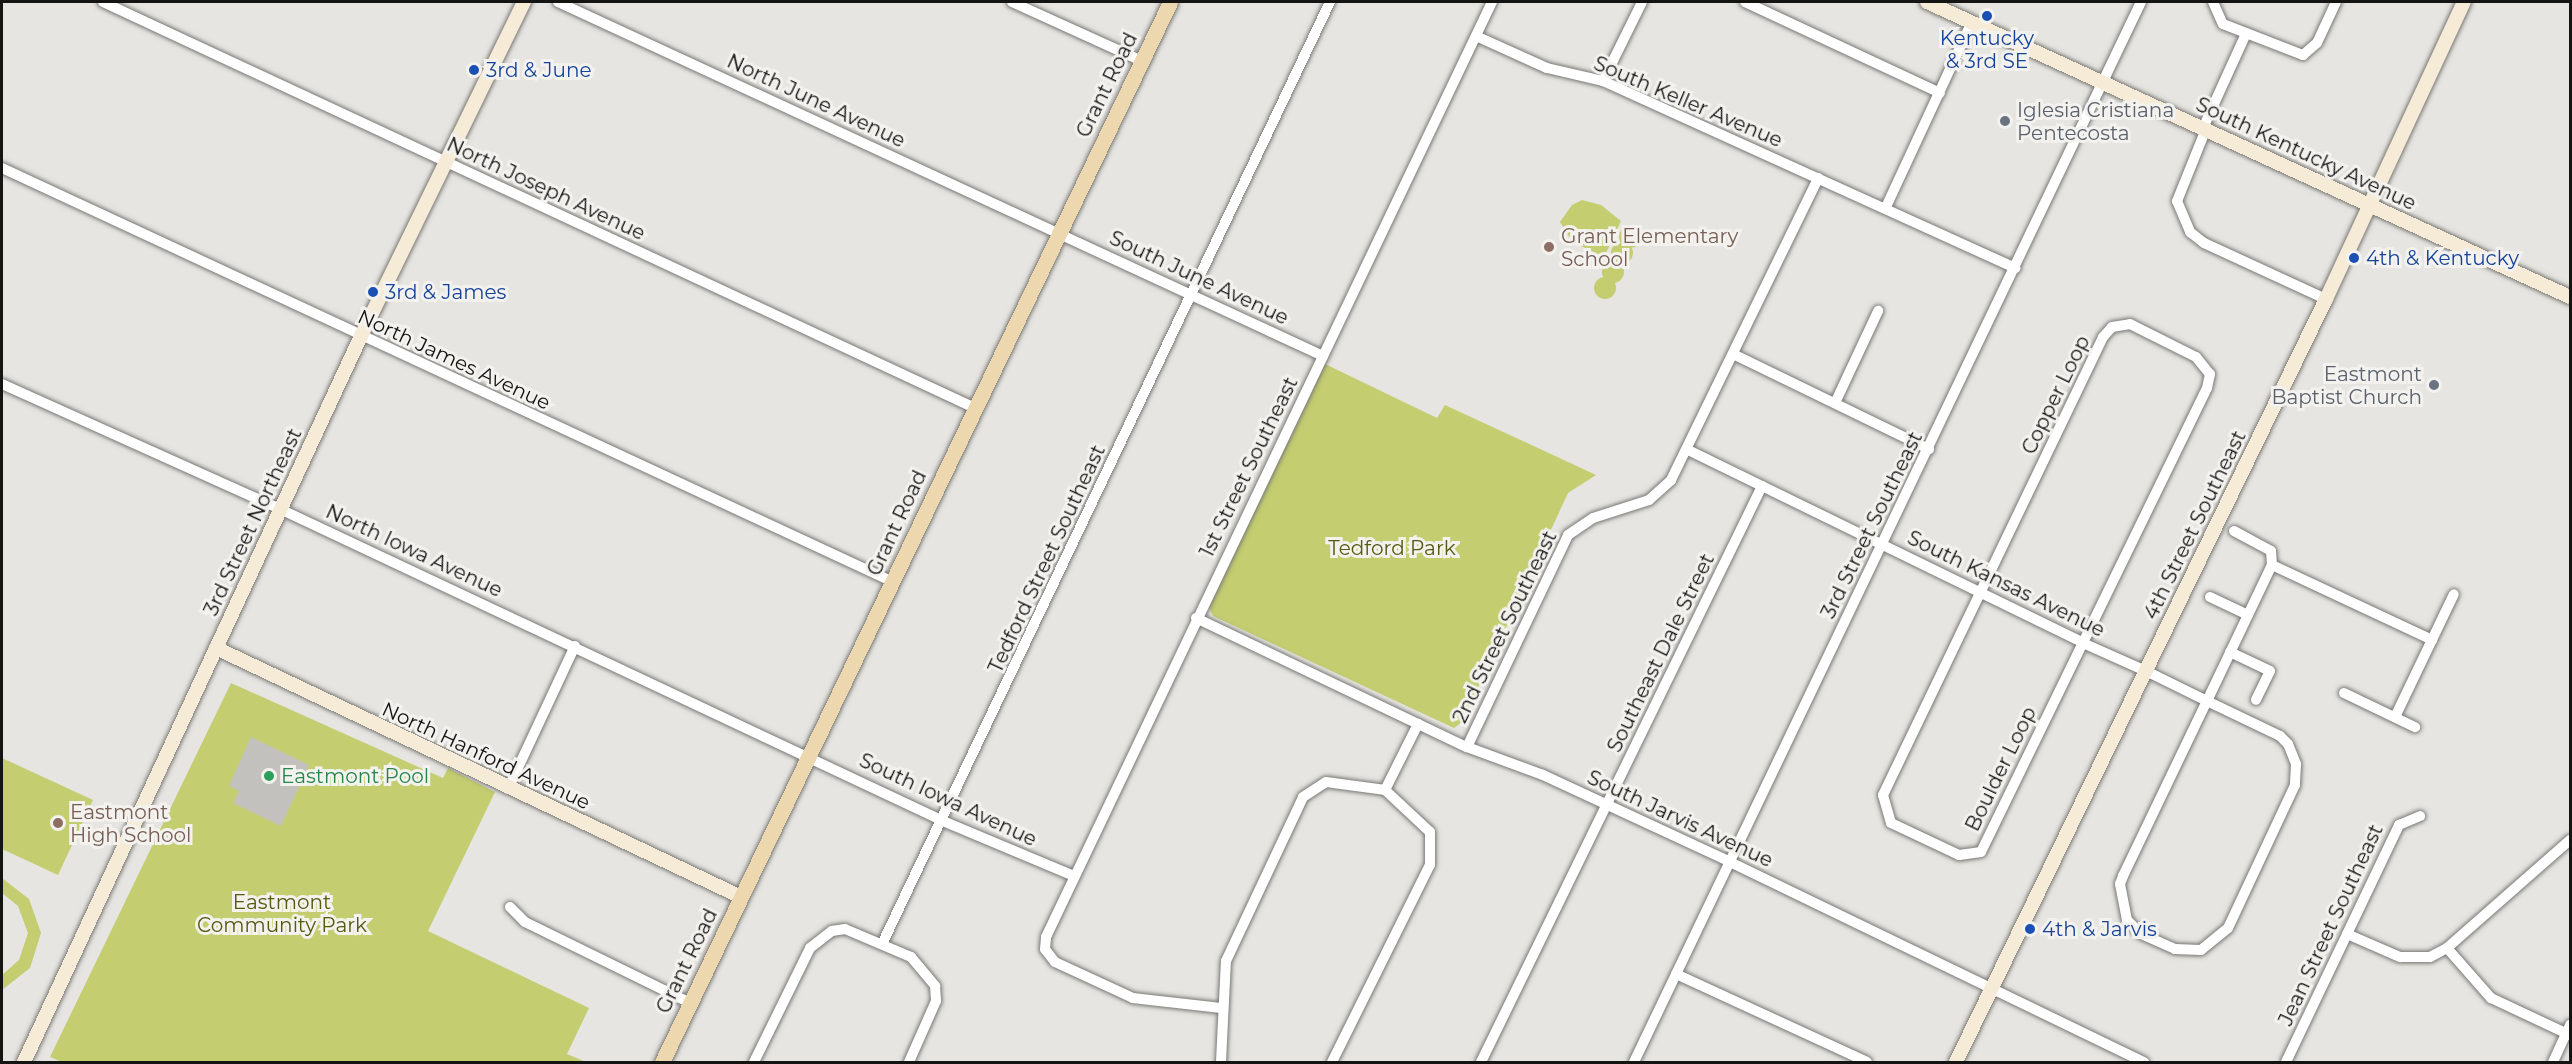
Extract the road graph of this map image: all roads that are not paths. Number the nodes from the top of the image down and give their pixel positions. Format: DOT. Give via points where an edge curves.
graph roads {
  1 [pos="103,2"];
  2 [pos="524,2"];
  3 [pos="558,2"];
  4 [pos="1012,2"];
  5 [pos="1170,2"];
  6 [pos="1330,2"];
  7 [pos="1492,2"];
  8 [pos="1642,2"];
  9 [pos="1745,2"];
  10 [pos="1927,2"];
  11 [pos="2141,2"];
  12 [pos="2213,2"];
  13 [pos="2336,2"];
  14 [pos="2464,2"];
  15 [pos="1972,22"];
  16 [pos="1476,36"];
  17 [pos="2245,36"];
  18 [pos="1142,61"];
  19 [pos="1603,81"];
  20 [pos="2104,84"];
  21 [pos="1940,93"];
  22 [pos="2204,129"];
  23 [pos="444,162"];
  24 [pos="2,168"];
  25 [pos="1818,177"];
  26 [pos="2370,204"];
  27 [pos="1886,207"];
  28 [pos="1059,234"];
  29 [pos="2016,268"];
  30 [pos="1191,294"];
  31 [pos="2571,297"];
  32 [pos="2326,299"];
  33 [pos="1878,311"];
  34 [pos="362,336"];
  35 [pos="1733,354"];
  36 [pos="1323,356"];
  37 [pos="2,384"];
  38 [pos="1835,403"];
  39 [pos="975,408"];
  40 [pos="1929,449"];
  41 [pos="1688,450"];
  42 [pos="1762,486"];
  43 [pos="280,509"];
  44 [pos="2234,531"];
  45 [pos="1883,543"];
  46 [pos="2272,565"];
  47 [pos="893,582"];
  48 [pos="1982,593"];
  49 [pos="2454,594"];
  50 [pos="2210,597"];
  51 [pos="2248,615"];
  52 [pos="1196,618"];
  53 [pos="2432,640"];
  54 [pos="2083,643"];
  55 [pos="575,646"];
  56 [pos="216,648"];
  57 [pos="2230,652"];
  58 [pos="2146,671"];
  59 [pos="2344,693"];
  60 [pos="2256,699"];
  61 [pos="2207,701"];
  62 [pos="2395,717"];
  63 [pos="1418,724"];
  64 [pos="2415,727"];
  65 [pos="1467,747"];
  66 [pos="808,756"];
  67 [pos="508,789"];
  68 [pos="1384,790"];
  69 [pos="1607,805"];
  70 [pos="2420,816"];
  71 [pos="944,821"];
  72 [pos="2571,840"];
  73 [pos="1730,862"];
  74 [pos="1074,876"];
  75 [pos="741,897"];
  76 [pos="510,907"];
  77 [pos="2347,934"];
  78 [pos="883,942"];
  79 [pos="2447,948"];
  80 [pos="1676,974"];
  81 [pos="1991,989"];
  82 [pos="690,1003"];
  83 [pos="1221,1008"];
  84 [pos="2569,1031"];
  85 [pos="24,1062"];
  86 [pos="662,1062"];
  87 [pos="754,1062"];
  88 [pos="911,1062"];
  89 [pos="1221,1062"];
  90 [pos="1332,1062"];
  91 [pos="1481,1062"];
  92 [pos="1634,1062"];
  93 [pos="1867,1062"];
  94 [pos="1956,1062"];
  95 [pos="2144,1062"];
  96 [pos="2286,1062"];
  97 [pos="2553,1062"];
  1 -- 23 [label="street, North Joseph Avenue"];
  2 -- 23 [label="street, 3rd Street Northeast"];
  3 -- 28 [label="street, North June Avenue"];
  4 -- 18 [label="street"];
  5 -- 18 [label="main road, Grant Road"];
  6 -- 30 [label="street, Tedford Street Southeast"];
  7 -- 16 [label="street, 1st Street Southeast"];
  8 -- 19 [label="street"];
  9 -- 21 [label="street"];
  10 -- 15 [label="street, South Kentucky Avenue"];
  11 -- 20 [label="street, 3rd Street Southeast"];
  12 -- 17 [label="street" via="2223,24"];
  13 -- 17 [label="street" via="2317,43 2303,55"];
  14 -- 26 [label="street, 4th Street Southeast"];
  15 -- 20 [label="street, South Kentucky Avenue"];
  15 -- 21 [label="street"];
  16 -- 19 [label="street, South Keller Avenue" via="1547,68"];
  16 -- 36 [label="street, 1st Street Southeast"];
  17 -- 22 [label="street"];
  18 -- 28 [label="main road, Grant Road"];
  19 -- 25 [label="street, South Keller Avenue"];
  20 -- 22 [label="street, South Kentucky Avenue"];
  20 -- 29 [label="street, 3rd Street Southeast"];
  21 -- 27 [label="street"];
  22 -- 26 [label="street, South Kentucky Avenue"];
  22 -- 32 [label="street" via="2177,201 2190,231 2204,243"];
  23 -- 34 [label="street, 3rd Street Northeast"];
  23 -- 39 [label="street, North Joseph Avenue"];
  24 -- 34 [label="street, North James Avenue"];
  25 -- 27 [label="street"];
  25 -- 35 [label="street, 2nd Street Southeast"];
  26 -- 31 [label="street, South Kentucky Avenue"];
  26 -- 32 [label="street, 4th Street Southeast"];
  27 -- 29 [label="street"];
  28 -- 30 [label="street, South June Avenue"];
  28 -- 39 [label="main road, Grant Road"];
  29 -- 40 [label="street, 3rd Street Southeast"];
  30 -- 36 [label="street, South June Avenue"];
  30 -- 71 [label="street, Tedford Street Southeast"];
  32 -- 58 [label="street, 4th Street Southeast"];
  33 -- 38 [label="street"];
  34 -- 43 [label="street, 3rd Street Northeast"];
  34 -- 47 [label="street, North James Avenue"];
  35 -- 38 [label="street"];
  35 -- 41 [label="street, 2nd Street Southeast"];
  36 -- 52 [label="street, 1st Street Southeast"];
  37 -- 43 [label="street, North Iowa Avenue"];
  38 -- 40 [label="street"];
  39 -- 47 [label="main road, Grant Road"];
  40 -- 45 [label="street, 3rd Street Southeast"];
  41 -- 42 [label="street, South Kansas Avenue"];
  41 -- 65 [label="street, 2nd Street Southeast" via="1661,493 1593,518 1568,535"];
  42 -- 45 [label="street, South Kansas Avenue"];
  42 -- 69 [label="street, Southeast Dale Street"];
  43 -- 55 [label="street, North Iowa Avenue"];
  43 -- 56 [label="street, 3rd Street Northeast"];
  44 -- 46 [label="street" via="2271,551"];
  45 -- 48 [label="street, South Kansas Avenue"];
  45 -- 73 [label="street, 3rd Street Southeast"];
  46 -- 51 [label="street"];
  46 -- 53 [label="street"];
  47 -- 66 [label="main road, Grant Road"];
  48 -- 54 [label="street, South Kansas Avenue"];
  48 -- 54 [label="street, Boulder Loop" via="1883,795 1891,823 1959,855 1981,852"];
  48 -- 54 [label="street, Copper Loop" via="2103,337 2112,327 2130,324 2196,357 2210,374"];
  49 -- 53 [label="street"];
  50 -- 51 [label="street"];
  51 -- 57 [label="street"];
  52 -- 63 [label="street, South Jarvis Avenue"];
  52 -- 74 [label="street, 1st Street Southeast"];
  53 -- 62 [label="street"];
  54 -- 58 [label="street, South Kansas Avenue"];
  55 -- 66 [label="street, North Iowa Avenue"];
  55 -- 67 [label="street"];
  56 -- 67 [label="street, North Hanford Avenue"];
  56 -- 85 [label="street, 3rd Street Northeast"];
  57 -- 60 [label="street" via="2270,671"];
  57 -- 61 [label="street"];
  58 -- 61 [label="street, South Kansas Avenue"];
  58 -- 81 [label="street, 4th Street Southeast"];
  59 -- 62 [label="street"];
  61 -- 61 [label="street" via="2280,736 2292,753 2297,775 2228,928 2212,945 2190,951 2135,928 2122,909 2120,884"];
  62 -- 64 [label="street"];
  63 -- 65 [label="street, South Jarvis Avenue"];
  63 -- 68 [label="street"];
  65 -- 69 [label="street, South Jarvis Avenue"];
  66 -- 71 [label="street, South Iowa Avenue"];
  66 -- 75 [label="main road, Grant Road"];
  67 -- 75 [label="street, North Hanford Avenue"];
  68 -- 83 [label="street" via="1326,782 1303,797 1233,938"];
  68 -- 90 [label="street" via="1430,832 1430,865"];
  69 -- 73 [label="street, South Jarvis Avenue"];
  69 -- 91 [label="street, Southeast Dale Street"];
  70 -- 77 [label="street, Jean Street Southeast" via="2398,825"];
  71 -- 74 [label="street, South Iowa Avenue"];
  71 -- 78 [label="street, Tedford Street Southeast"];
  72 -- 79 [label="street"];
  73 -- 80 [label="street, 3rd Street Southeast"];
  73 -- 81 [label="street, South Jarvis Avenue"];
  74 -- 83 [label="street, 1st Street Southeast" via="1049,927 1045,950 1055,962 1133,998"];
  75 -- 82 [label="main road, Grant Road"];
  76 -- 82 [label="street" via="525,922"];
  77 -- 79 [label="street" via="2417,960"];
  77 -- 96 [label="street, Jean Street Southeast"];
  78 -- 87 [label="street" via="845,929 819,938 810,948"];
  78 -- 88 [label="street" via="923,967 935,986 936,1001"];
  79 -- 84 [label="street" via="2491,998"];
  80 -- 92 [label="street, 3rd Street Southeast"];
  80 -- 93 [label="street"];
  81 -- 94 [label="street, 4th Street Southeast"];
  81 -- 95 [label="street, South Jarvis Avenue"];
  82 -- 86 [label="main road, Grant Road"];
  83 -- 89 [label="street"];
  84 -- 97 [label="street"];
}
